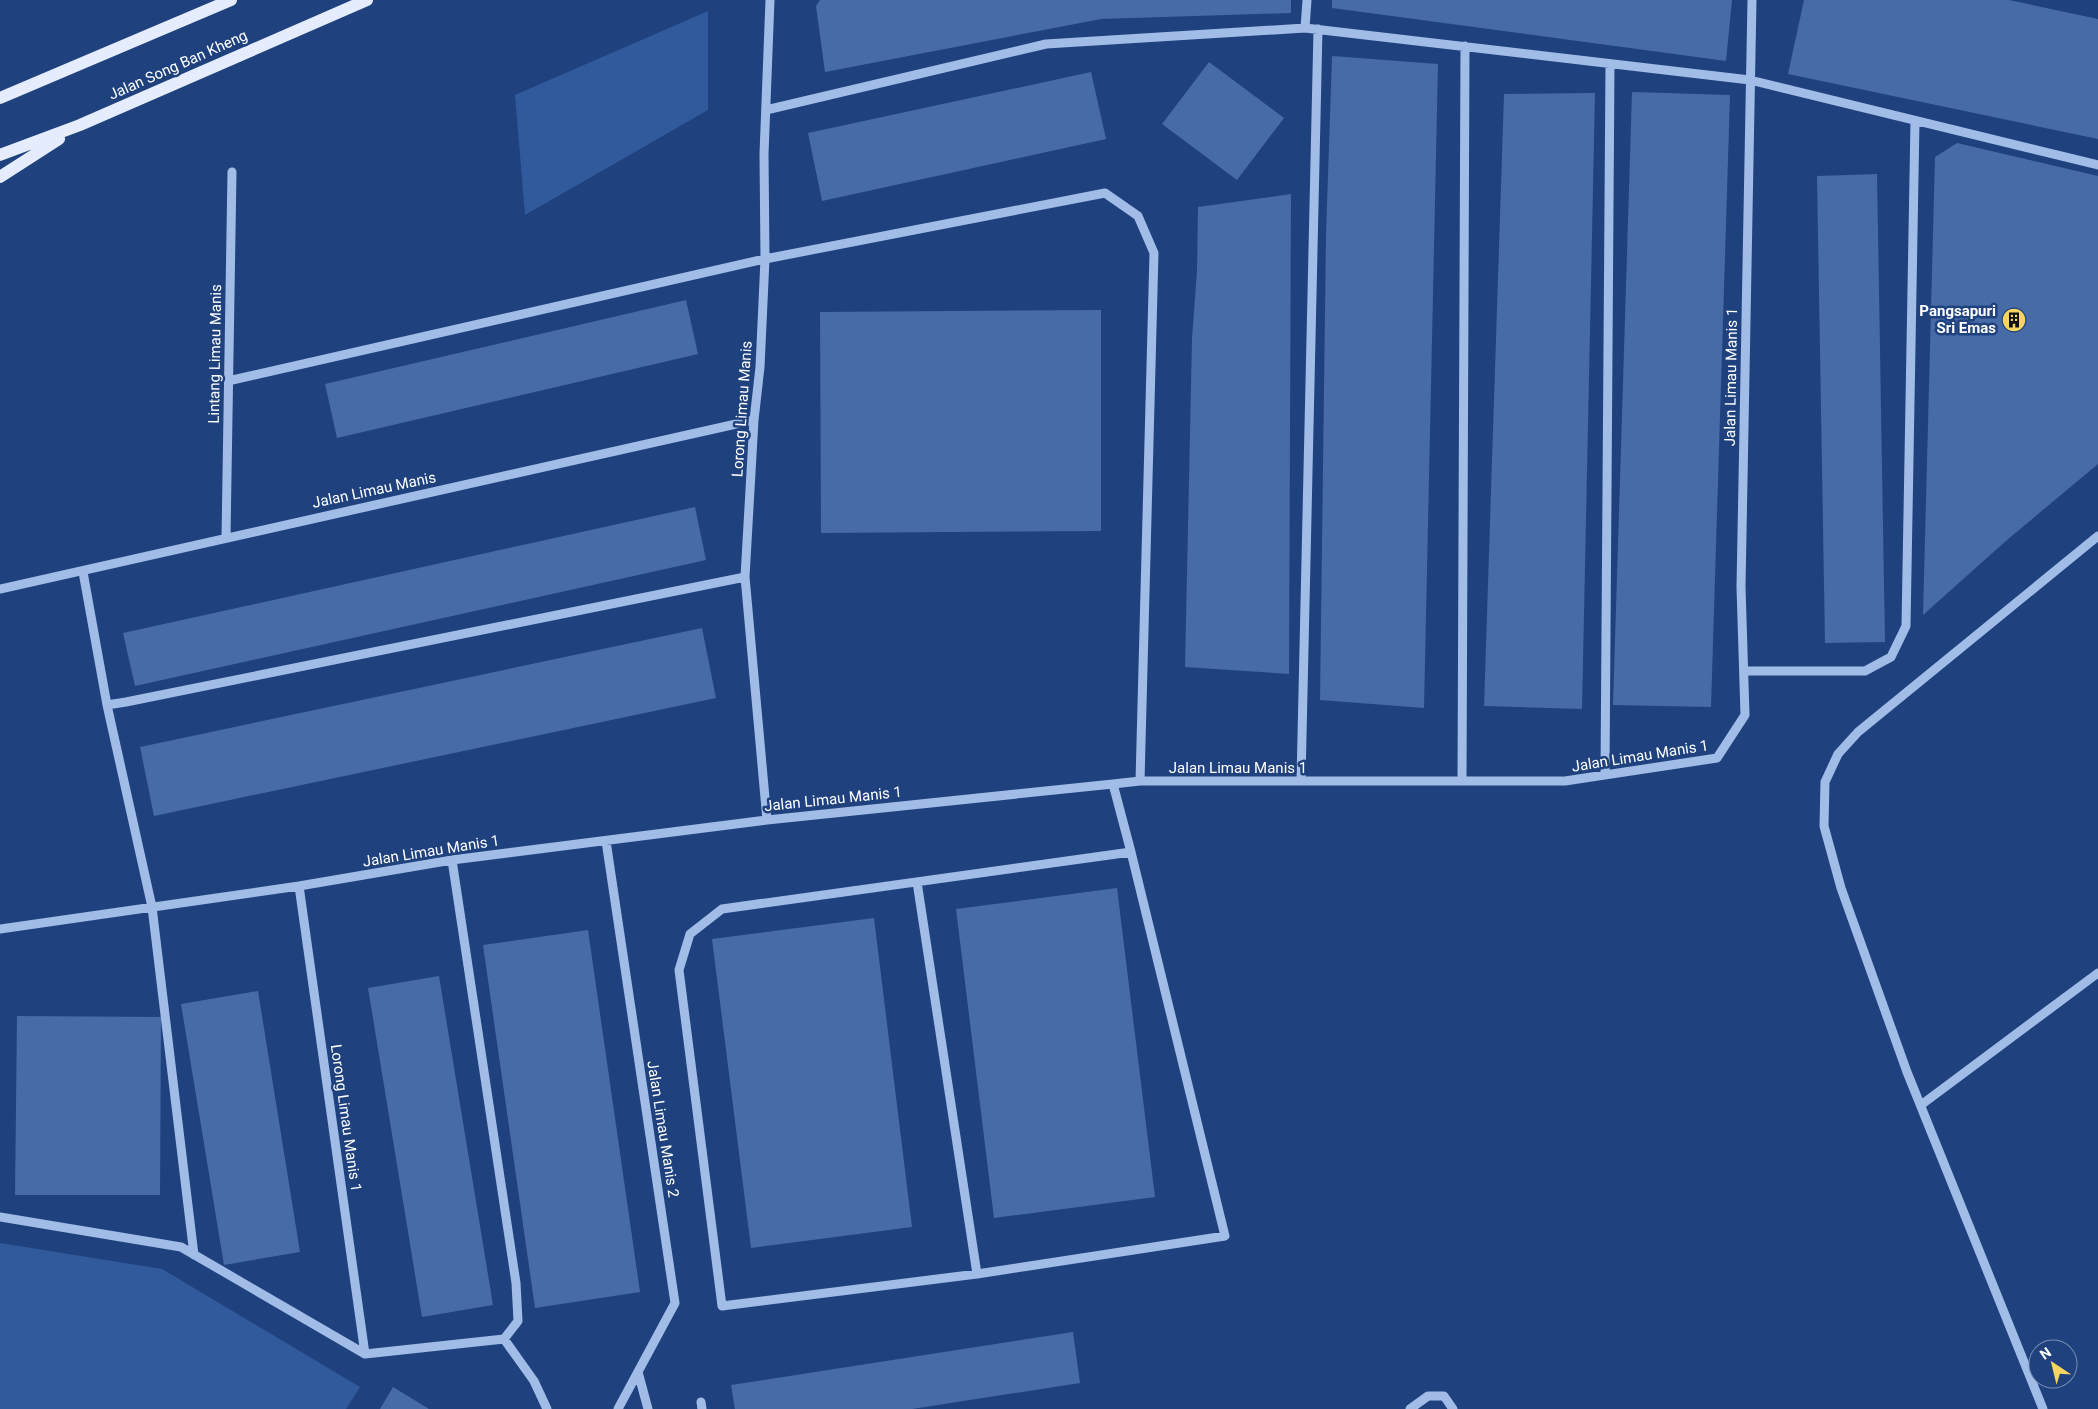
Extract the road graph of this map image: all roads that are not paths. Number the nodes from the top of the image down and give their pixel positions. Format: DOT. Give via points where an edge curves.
graph roads {
  1 [pos="231,0"];
  2 [pos="367,0"];
  3 [pos="770,0"];
  4 [pos="1308,0"];
  5 [pos="1752,0"];
  6 [pos="1305,28"];
  7 [pos="1318,29"];
  8 [pos="1465,46"];
  9 [pos="1610,64"];
  10 [pos="1750,80"];
  11 [pos="0,88"];
  12 [pos="23,88"];
  13 [pos="0,98"];
  14 [pos="766,110"];
  15 [pos="1915,120"];
  16 [pos="80,126"];
  17 [pos="0,155"];
  18 [pos="2098,165"];
  19 [pos="232,172"];
  20 [pos="0,177"];
  21 [pos="766,258"];
  22 [pos="228,381"];
  23 [pos="754,420"];
  24 [pos="2098,536"];
  25 [pos="226,537"];
  26 [pos="83,572"];
  27 [pos="745,578"];
  28 [pos="0,589"];
  29 [pos="1744,672"];
  30 [pos="107,705"];
  31 [pos="1605,775"];
  32 [pos="1140,781"];
  33 [pos="1301,781"];
  34 [pos="1462,781"];
  35 [pos="1114,784"];
  36 [pos="767,820"];
  37 [pos="606,841"];
  38 [pos="1131,852"];
  39 [pos="452,860"];
  40 [pos="917,882"];
  41 [pos="299,886"];
  42 [pos="152,907"];
  43 [pos="0,929"];
  44 [pos="2098,973"];
  45 [pos="1921,1105"];
  46 [pos="0,1217"];
  47 [pos="194,1255"];
  48 [pos="977,1274"];
  49 [pos="504,1339"];
  50 [pos="365,1354"];
  51 [pos="638,1372"];
  52 [pos="547,1409"];
  53 [pos="618,1409"];
  54 [pos="648,1409"];
  55 [pos="1410,1409"];
  56 [pos="1453,1409"];
  57 [pos="2043,1409"];
  1 -- 12 [label="main road"];
  2 -- 16 [label="main road, Jalan Song Ban Kheng"];
  3 -- 14 [label="street, Lorong Limau Manis"];
  4 -- 6 [label="street"];
  5 -- 10 [label="street, Jalan Limau Manis 1"];
  6 -- 7 [label="street"];
  6 -- 14 [label="street" via="1046,44"];
  7 -- 8 [label="street"];
  7 -- 33 [label="street"];
  8 -- 9 [label="street"];
  8 -- 34 [label="street"];
  9 -- 10 [label="street"];
  9 -- 31 [label="street"];
  10 -- 15 [label="street"];
  10 -- 29 [label="street, Jalan Limau Manis 1" via="1741,586"];
  11 -- 12 [label="main road"];
  12 -- 13 [label="main road"];
  14 -- 21 [label="street, Lorong Limau Manis"];
  15 -- 18 [label="street"];
  15 -- 29 [label="street" via="1906,626 1891,657 1864,671"];
  16 -- 17 [label="main road, Jalan Song Ban Kheng"];
  16 -- 20 [label="main road"];
  19 -- 22 [label="street, Lintang Limau Manis"];
  21 -- 22 [label="street"];
  21 -- 23 [label="street, Lorong Limau Manis"];
  21 -- 32 [label="street" via="1106,192 1138,216 1154,253"];
  22 -- 25 [label="street, Lintang Limau Manis"];
  23 -- 25 [label="street, Jalan Limau Manis"];
  23 -- 27 [label="street, Lorong Limau Manis"];
  24 -- 45 [label="street" via="1858,732 1838,754 1825,782 1824,826 1841,888"];
  25 -- 26 [label="street, Jalan Limau Manis"];
  26 -- 28 [label="street, Jalan Limau Manis"];
  26 -- 30 [label="street"];
  27 -- 30 [label="street"];
  27 -- 36 [label="street, Lorong Limau Manis"];
  29 -- 31 [label="street, Jalan Limau Manis 1" via="1745,715 1718,758"];
  30 -- 42 [label="street"];
  31 -- 34 [label="street, Jalan Limau Manis 1" via="1565,781"];
  32 -- 33 [label="street, Jalan Limau Manis 1"];
  32 -- 35 [label="street, Jalan Limau Manis 1"];
  33 -- 34 [label="street, Jalan Limau Manis 1"];
  35 -- 36 [label="street, Jalan Limau Manis 1"];
  35 -- 38 [label="street"];
  36 -- 37 [label="street, Jalan Limau Manis 1"];
  37 -- 39 [label="street, Jalan Limau Manis 1"];
  37 -- 51 [label="street, Jalan Limau Manis 2" via="675,1303"];
  38 -- 40 [label="street"];
  38 -- 48 [label="street" via="1225,1236"];
  39 -- 41 [label="street, Jalan Limau Manis 1"];
  39 -- 49 [label="street" via="516,1283 518,1320"];
  40 -- 48 [label="street"];
  40 -- 48 [label="street" via="722,909 690,934 679,970 722,1306"];
  41 -- 42 [label="street, Jalan Limau Manis 1"];
  41 -- 50 [label="street, Lorong Limau Manis 1"];
  42 -- 43 [label="street, Jalan Limau Manis 1"];
  42 -- 47 [label="street"];
  44 -- 45 [label="street"];
  45 -- 57 [label="street"];
  46 -- 47 [label="street" via="181,1248"];
  47 -- 50 [label="street"];
  49 -- 50 [label="street"];
  49 -- 52 [label="street" via="534,1381"];
  51 -- 53 [label="street, Jalan Limau Manis 2"];
  51 -- 54 [label="street"];
  55 -- 56 [label="street" via="1428,1396 1444,1396"];
}
